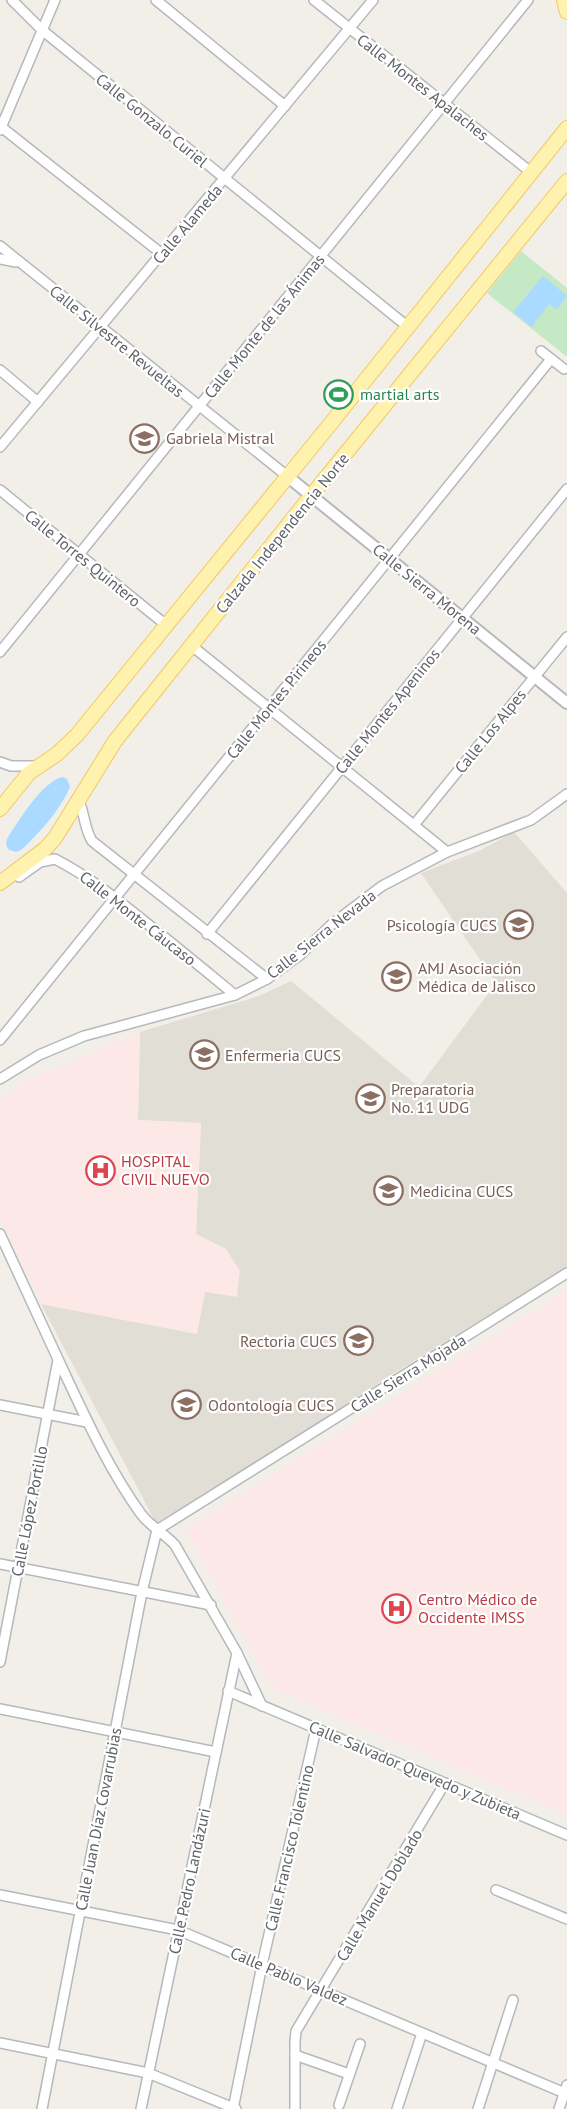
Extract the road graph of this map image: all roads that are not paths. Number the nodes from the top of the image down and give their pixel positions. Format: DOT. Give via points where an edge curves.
graph roads {
  1 [pos="12,0"];
  2 [pos="55,0"];
  3 [pos="156,0"];
  4 [pos="314,0"];
  5 [pos="373,0"];
  6 [pos="528,0"];
  7 [pos="564,0"];
  8 [pos="567,12"];
  9 [pos="349,29"];
  10 [pos="42,30"];
  11 [pos="444,104"];
  12 [pos="285,106"];
  13 [pos="1,127"];
  14 [pos="567,127"];
  15 [pos="532,173"];
  16 [pos="224,179"];
  17 [pos="567,181"];
  18 [pos="0,246"];
  19 [pos="162,254"];
  20 [pos="320,256"];
  21 [pos="0,259"];
  22 [pos="18,262"];
  23 [pos="100,327"];
  24 [pos="408,327"];
  25 [pos="541,351"];
  26 [pos="551,358"];
  27 [pos="564,369"];
  28 [pos="0,370"];
  29 [pos="38,402"];
  30 [pos="199,406"];
  31 [pos="0,447"];
  32 [pos="287,476"];
  33 [pos="567,489"];
  34 [pos="0,490"];
  35 [pos="311,496"];
  36 [pos="79,554"];
  37 [pos="389,559"];
  38 [pos="463,618"];
  39 [pos="166,625"];
  40 [pos="567,637"];
  41 [pos="192,646"];
  42 [pos="0,652"];
  43 [pos="535,676"];
  44 [pos="567,702"];
  45 [pos="268,708"];
  46 [pos="0,762"];
  47 [pos="46,762"];
  48 [pos="342,767"];
  49 [pos="567,794"];
  50 [pos="79,801"];
  51 [pos="0,809"];
  52 [pos="414,825"];
  53 [pos="447,852"];
  54 [pos="133,875"];
  55 [pos="1,882"];
  56 [pos="115,897"];
  57 [pos="207,934"];
  58 [pos="267,979"];
  59 [pos="235,995"];
  60 [pos="0,1040"];
  61 [pos="0,1079"];
  62 [pos="0,1234"];
  63 [pos="567,1274"];
  64 [pos="58,1360"];
  65 [pos="0,1406"];
  66 [pos="48,1415"];
  67 [pos="87,1422"];
  68 [pos="157,1530"];
  69 [pos="0,1564"];
  70 [pos="18,1568"];
  71 [pos="142,1592"];
  72 [pos="211,1605"];
  73 [pos="237,1653"];
  74 [pos="0,1662"];
  75 [pos="228,1691"];
  76 [pos="262,1706"];
  77 [pos="0,1709"];
  78 [pos="316,1729"];
  79 [pos="115,1732"];
  80 [pos="216,1752"];
  81 [pos="445,1783"];
  82 [pos="567,1835"];
  83 [pos="496,1890"];
  84 [pos="0,1895"];
  85 [pos="80,1911"];
  86 [pos="567,1920"];
  87 [pos="178,1930"];
  88 [pos="262,1965"];
  89 [pos="322,1990"];
  90 [pos="513,2000"];
  91 [pos="422,2033"];
  92 [pos="0,2043"];
  93 [pos="360,2044"];
  94 [pos="52,2054"];
  95 [pos="295,2055"];
  96 [pos="494,2064"];
  97 [pos="148,2073"];
  98 [pos="349,2074"];
  99 [pos="566,2091"];
  100 [pos="339,2105"];
  101 [pos="42,2109"];
  102 [pos="141,2109"];
  103 [pos="234,2109"];
  104 [pos="295,2109"];
  105 [pos="397,2109"];
  106 [pos="478,2109"];
  107 [pos="559,2109"];
  1 -- 10 [label="street, Calle Gonzalo Curiel"];
  2 -- 10 [label="street"];
  3 -- 12 [label="street"];
  4 -- 9 [label="street, Calle Montes Apalaches"];
  5 -- 9 [label="street, Calle Alameda"];
  6 -- 11 [label="street, Calle Monte de las Ánimas"];
  7 -- 8 [label="main road"];
  9 -- 11 [label="street, Calle Montes Apalaches"];
  9 -- 12 [label="street, Calle Alameda"];
  10 -- 13 [label="street"];
  10 -- 16 [label="street, Calle Gonzalo Curiel"];
  11 -- 15 [label="street, Calle Montes Apalaches"];
  11 -- 20 [label="street, Calle Monte de las Ánimas"];
  12 -- 16 [label="street, Calle Alameda"];
  13 -- 19 [label="street"];
  14 -- 15 [label="main road, Calzada Independencia Norte"];
  15 -- 24 [label="main road, Calzada Independencia Norte"];
  16 -- 19 [label="street, Calle Alameda"];
  16 -- 20 [label="street, Calle Gonzalo Curiel"];
  17 -- 35 [label="main road, Calzada Independencia Norte"];
  18 -- 22 [label="street"];
  19 -- 23 [label="street, Calle Alameda"];
  20 -- 24 [label="street, Calle Gonzalo Curiel"];
  20 -- 30 [label="street, Calle Monte de las Ánimas"];
  21 -- 22 [label="street, Calle Silvestre Revueltas"];
  22 -- 23 [label="street, Calle Silvestre Revueltas"];
  23 -- 29 [label="street, Calle Alameda"];
  23 -- 30 [label="street, Calle Silvestre Revueltas"];
  24 -- 32 [label="main road, Calzada Independencia Norte"];
  25 -- 26 [label="street"];
  26 -- 27 [label="street"];
  26 -- 37 [label="street, Calle Montes Pirineos"];
  28 -- 29 [label="street"];
  29 -- 31 [label="street, Calle Alameda"];
  30 -- 32 [label="street, Calle Silvestre Revueltas"];
  30 -- 36 [label="street, Calle Monte de las Ánimas"];
  32 -- 35 [label="street, Calle Sierra Morena"];
  32 -- 39 [label="main road, Calzada Independencia Norte"];
  33 -- 38 [label="street, Calle Montes Apeninos"];
  34 -- 36 [label="street, Calle Torres Quintero"];
  35 -- 37 [label="street, Calle Sierra Morena"];
  35 -- 41 [label="main road, Calzada Independencia Norte"];
  36 -- 39 [label="street, Calle Torres Quintero"];
  36 -- 42 [label="street, Calle Monte de las Ánimas"];
  37 -- 38 [label="street, Calle Sierra Morena"];
  37 -- 45 [label="street, Calle Montes Pirineos"];
  38 -- 43 [label="street, Calle Sierra Morena"];
  38 -- 48 [label="street, Calle Montes Apeninos"];
  39 -- 47 [label="main road, Calzada Independencia Norte" via="77,735"];
  40 -- 43 [label="street, Calle Los Alpes"];
  41 -- 45 [label="street"];
  41 -- 50 [label="main road, Calzada Independencia Norte" via="115,741"];
  43 -- 44 [label="street, Calle Sierra Morena"];
  43 -- 52 [label="street, Calle Los Alpes"];
  45 -- 48 [label="street"];
  45 -- 54 [label="street, Calle Montes Pirineos"];
  46 -- 47 [label="street" via="32,767"];
  47 -- 51 [label="main road, Calzada Independencia Norte" via="29,773"];
  48 -- 52 [label="street"];
  48 -- 57 [label="street, Calle Montes Apeninos"];
  49 -- 53 [label="street, Calle Sierra Nevada" via="531,820"];
  50 -- 54 [label="street, Calle Monte Cáucaso" via="85,813 85,831 92,842"];
  50 -- 55 [label="main road, Calzada Independencia Norte" via="45,849"];
  52 -- 53 [label="street"];
  53 -- 58 [label="street, Calle Sierra Nevada" via="382,886"];
  54 -- 56 [label="street, Calle Montes Pirineos"];
  54 -- 57 [label="street, Calle Monte Cáucaso"];
  55 -- 56 [label="street, Calle Monte Cáucaso" via="15,879 40,862 55,859"];
  56 -- 59 [label="street, Calle Monte Cáucaso"];
  56 -- 60 [label="street, Calle Montes Pirineos"];
  57 -- 58 [label="street, Calle Monte Cáucaso"];
  58 -- 59 [label="street, Calle Sierra Nevada"];
  59 -- 61 [label="street, Calle Sierra Nevada" via="84,1036 39,1055"];
  62 -- 64 [label="street"];
  63 -- 68 [label="street, Calle Sierra Mojada"];
  64 -- 66 [label="street, Calle López Portillo"];
  64 -- 67 [label="street"];
  65 -- 66 [label="street"];
  66 -- 67 [label="street"];
  66 -- 70 [label="street, Calle López Portillo"];
  67 -- 68 [label="street" via="141,1514"];
  68 -- 71 [label="street, Calle Juan Díaz Covarrubias"];
  68 -- 72 [label="street" via="175,1545"];
  69 -- 70 [label="street"];
  70 -- 71 [label="street"];
  70 -- 74 [label="street, Calle López Portillo"];
  71 -- 72 [label="street"];
  71 -- 79 [label="street, Calle Juan Díaz Covarrubias"];
  72 -- 73 [label="street"];
  73 -- 75 [label="street, Calle Pedro Landázuri"];
  73 -- 76 [label="street"];
  75 -- 76 [label="street, Calle Salvador Quevedo y Zubieta"];
  75 -- 80 [label="street, Calle Pedro Landázuri"];
  76 -- 78 [label="street, Calle Salvador Quevedo y Zubieta"];
  77 -- 79 [label="street"];
  78 -- 81 [label="street, Calle Salvador Quevedo y Zubieta"];
  78 -- 88 [label="street, Calle Francisco Tolentino"];
  79 -- 80 [label="street"];
  79 -- 85 [label="street, Calle Juan Díaz Covarrubias"];
  80 -- 87 [label="street, Calle Pedro Landázuri"];
  81 -- 82 [label="street, Calle Salvador Quevedo y Zubieta"];
  81 -- 89 [label="street, Calle Manuel Doblado"];
  83 -- 86 [label="street"];
  84 -- 85 [label="street, Calle Pablo Valdez"];
  85 -- 87 [label="street, Calle Pablo Valdez"];
  85 -- 94 [label="street, Calle Juan Díaz Covarrubias"];
  87 -- 88 [label="street, Calle Pablo Valdez"];
  87 -- 97 [label="street, Calle Pedro Landázuri"];
  88 -- 89 [label="street, Calle Pablo Valdez"];
  88 -- 103 [label="street, Calle Francisco Tolentino"];
  89 -- 91 [label="street, Calle Pablo Valdez"];
  89 -- 95 [label="street, Calle Manuel Doblado" via="296,2031"];
  90 -- 96 [label="street"];
  91 -- 96 [label="street, Calle Pablo Valdez"];
  91 -- 105 [label="street"];
  92 -- 94 [label="street"];
  93 -- 98 [label="street"];
  94 -- 97 [label="street"];
  94 -- 101 [label="street, Calle Juan Díaz Covarrubias"];
  95 -- 98 [label="street"];
  95 -- 104 [label="street, Calle Manuel Doblado"];
  96 -- 99 [label="street, Calle Pablo Valdez"];
  96 -- 106 [label="street"];
  97 -- 102 [label="street, Calle Pedro Landázuri"];
  97 -- 103 [label="street"];
  98 -- 100 [label="street"];
  99 -- 107 [label="street"];
}
